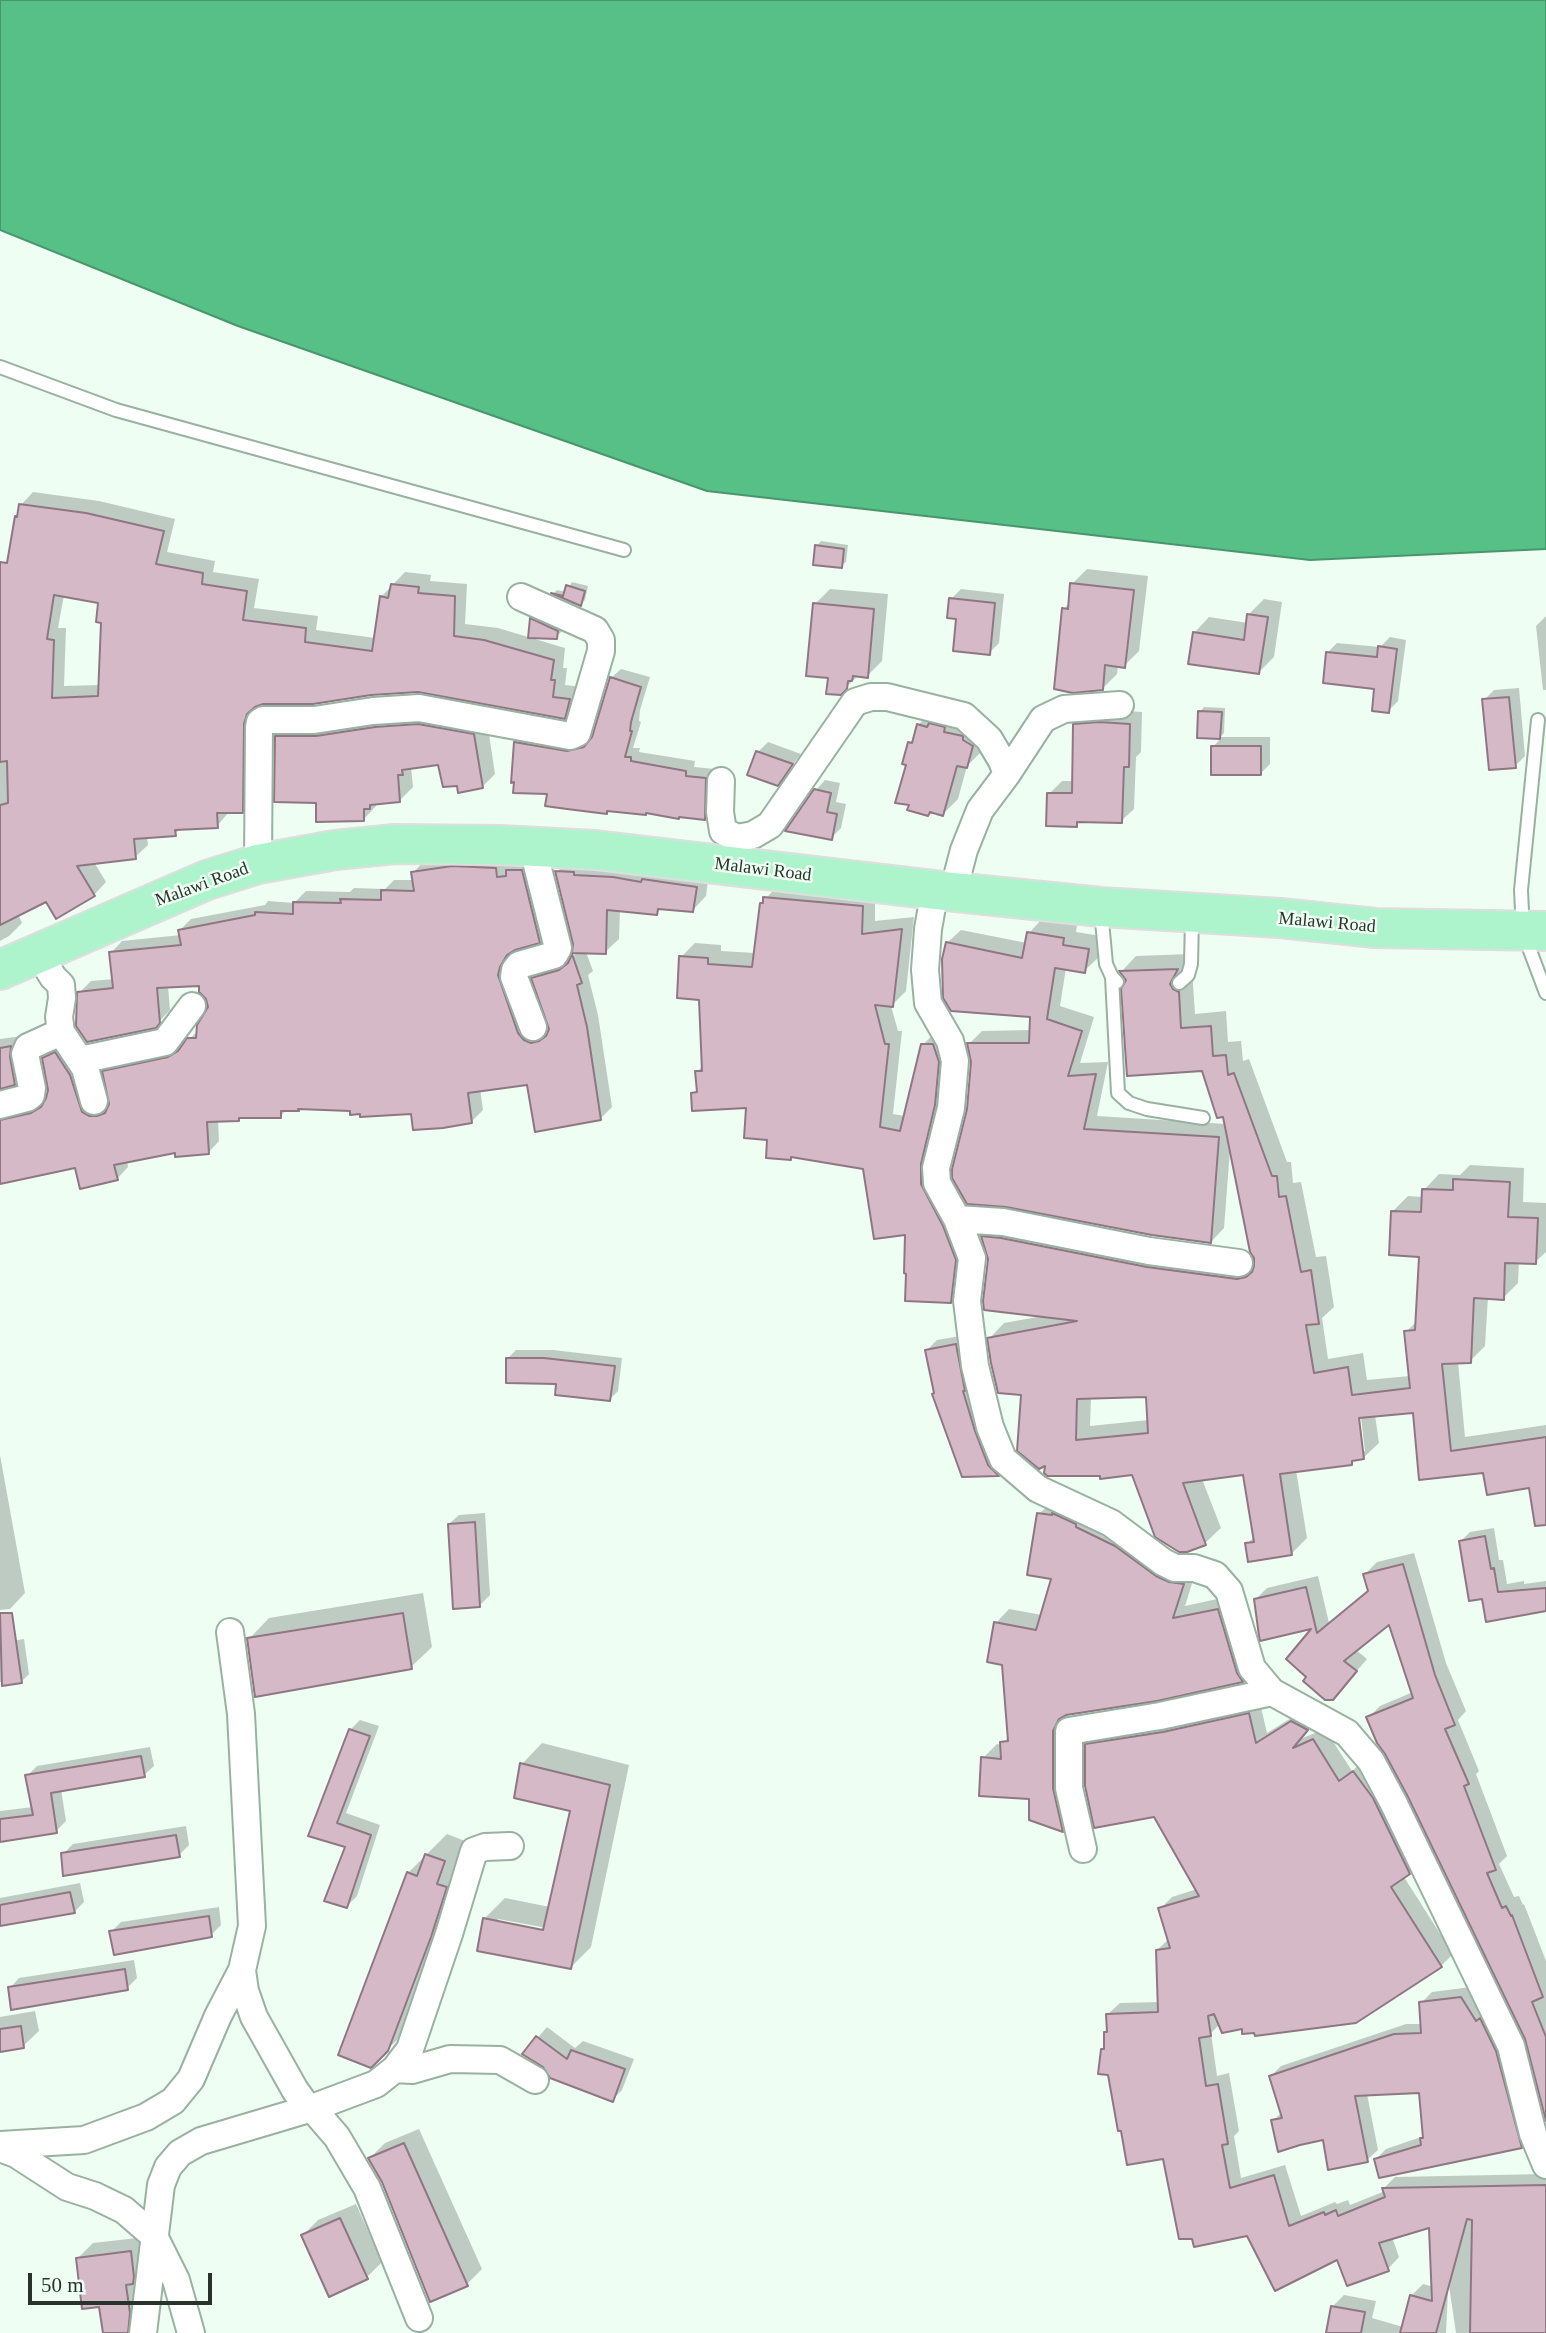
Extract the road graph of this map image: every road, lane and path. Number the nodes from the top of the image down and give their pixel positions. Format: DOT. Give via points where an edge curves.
graph roads {
  1 [pos="0,367"];
  2 [pos="624,550"];
  3 [pos="521,597"];
  4 [pos="1120,705"];
  5 [pos="1538,720"];
  6 [pos="1007,774"];
  7 [pos="721,781"];
  8 [pos="536,847"];
  9 [pos="258,864"];
  10 [pos="944,891"];
  11 [pos="1101,906"];
  12 [pos="1192,913"];
  13 [pos="1535,931"];
  14 [pos="38,953"];
  15 [pos="0,970"];
  16 [pos="1179,983"];
  17 [pos="1546,993"];
  18 [pos="192,1006"];
  19 [pos="533,1027"];
  20 [pos="61,1032"];
  21 [pos="80,1060"];
  22 [pos="94,1101"];
  23 [pos="0,1105"];
  24 [pos="1203,1118"];
  25 [pos="957,1219"];
  26 [pos="1239,1263"];
  27 [pos="230,1632"];
  28 [pos="1272,1692"];
  29 [pos="510,1846"];
  30 [pos="1083,1849"];
  31 [pos="242,1970"];
  32 [pos="396,2069"];
  33 [pos="535,2080"];
  34 [pos="312,2108"];
  35 [pos="0,2146"];
  36 [pos="1546,2165"];
  37 [pos="154,2236"];
  38 [pos="419,2318"];
  39 [pos="143,2333"];
  40 [pos="191,2333"];
  1 -- 2 [label="lane" via="116,410"];
  3 -- 9 [label="street" via="595,629 601,640 577,733 570,736 419,708 314,720 263,720 259,727"];
  4 -- 6 [label="street" via="1064,709 1043,719"];
  5 -- 13 [label="lane" via="1521,890"];
  6 -- 7 [label="street" via="989,739 964,716 871,697 855,702 770,825 753,835 737,838 723,831"];
  6 -- 10 [label="street" via="980,810"];
  8 -- 9 [label="main road, Malawi Road" via="395,844"];
  8 -- 10 [label="main road, Malawi Road"];
  8 -- 19 [label="street" via="558,948 554,955 515,970"];
  9 -- 14 [label="main road, Malawi Road" via="207,880"];
  10 -- 11 [label="main road, Malawi Road"];
  10 -- 25 [label="street" via="928,929 925,970 929,1003 950,1041 955,1061 951,1108 936,1168 937,1184"];
  11 -- 12 [label="main road, Malawi Road"];
  11 -- 24 [label="lane" via="1106,964 1116,981 1118,1093 1147,1109"];
  12 -- 13 [label="main road, Malawi Road" via="1375,928"];
  12 -- 16 [label="lane" via="1191,964"];
  13 -- 17 [label="lane"];
  14 -- 15 [label="main road, Malawi Road"];
  14 -- 20 [label="street" via="62,989"];
  18 -- 21 [label="street" via="165,1042"];
  20 -- 21 [label="street"];
  20 -- 23 [label="street" via="28,1047 31,1095"];
  21 -- 22 [label="street"];
  25 -- 26 [label="street" via="1003,1222 1149,1251"];
  25 -- 28 [label="street" via="972,1258 967,1301 975,1366 989,1427 1003,1459 1038,1489 1111,1523 1163,1562 1215,1575 1229,1591 1252,1668"];
  27 -- 31 [label="street" via="240,1714 252,1926"];
  28 -- 30 [label="street" via="1069,1731 1069,1788"];
  28 -- 36 [label="street" via="1347,1733 1371,1760 1511,2046 1533,2134"];
  29 -- 32 [label="street" via="474,1851 410,2049"];
  31 -- 34 [label="street" via="254,2017 295,2090"];
  31 -- 35 [label="street" via="191,2079 173,2101 146,2117 84,2140"];
  32 -- 33 [label="street" via="412,2070 450,2059 500,2060"];
  32 -- 34 [label="street" via="376,2084"];
  34 -- 37 [label="street" via="201,2141 180,2153 161,2185"];
  34 -- 38 [label="street" via="337,2137 367,2188"];
  35 -- 37 [label="street" via="67,2187 124,2210"];
  37 -- 39 [label="street"];
  37 -- 40 [label="street" via="176,2280"];
}
